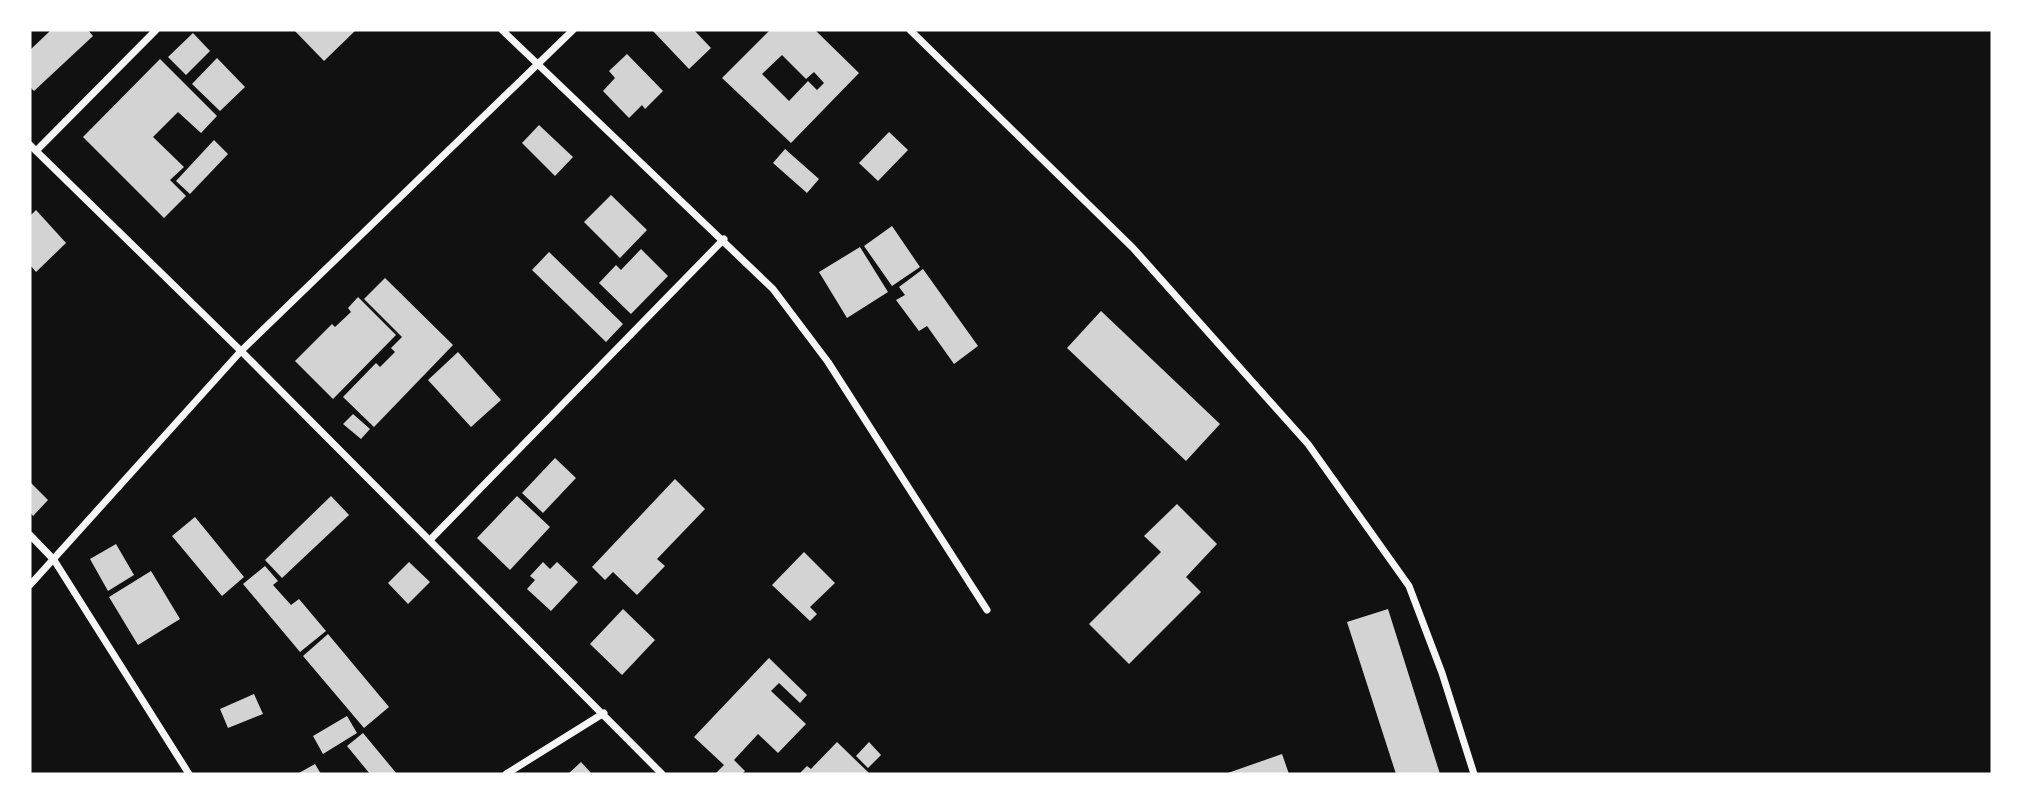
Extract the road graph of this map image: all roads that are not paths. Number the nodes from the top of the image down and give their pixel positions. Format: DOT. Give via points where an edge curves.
graph roads {
  1 [pos="156,30"];
  2 [pos="502,30"];
  3 [pos="573,30"];
  4 [pos="909,30"];
  5 [pos="538,63"];
  6 [pos="30,145"];
  7 [pos="36,151"];
  8 [pos="724,239"];
  9 [pos="241,351"];
  10 [pos="30,535"];
  11 [pos="430,540"];
  12 [pos="54,561"];
  13 [pos="30,585"];
  14 [pos="987,610"];
  15 [pos="604,713"];
  16 [pos="189,774"];
  17 [pos="506,774"];
  18 [pos="662,774"];
  19 [pos="1475,774"];
  1 -- 7 [label="street"];
  2 -- 5 [label="street"];
  3 -- 5 [label="street"];
  4 -- 19 [label="street" via="1133,248 1308,444 1409,586"];
  5 -- 8 [label="street"];
  5 -- 9 [label="street"];
  6 -- 7 [label="street"];
  7 -- 9 [label="street"];
  8 -- 11 [label="street"];
  8 -- 14 [label="street" via="773,289 828,362"];
  9 -- 11 [label="street"];
  9 -- 12 [label="street"];
  10 -- 12 [label="street"];
  11 -- 15 [label="street"];
  12 -- 13 [label="street"];
  12 -- 16 [label="street"];
  15 -- 17 [label="street"];
  15 -- 18 [label="street"];
}
